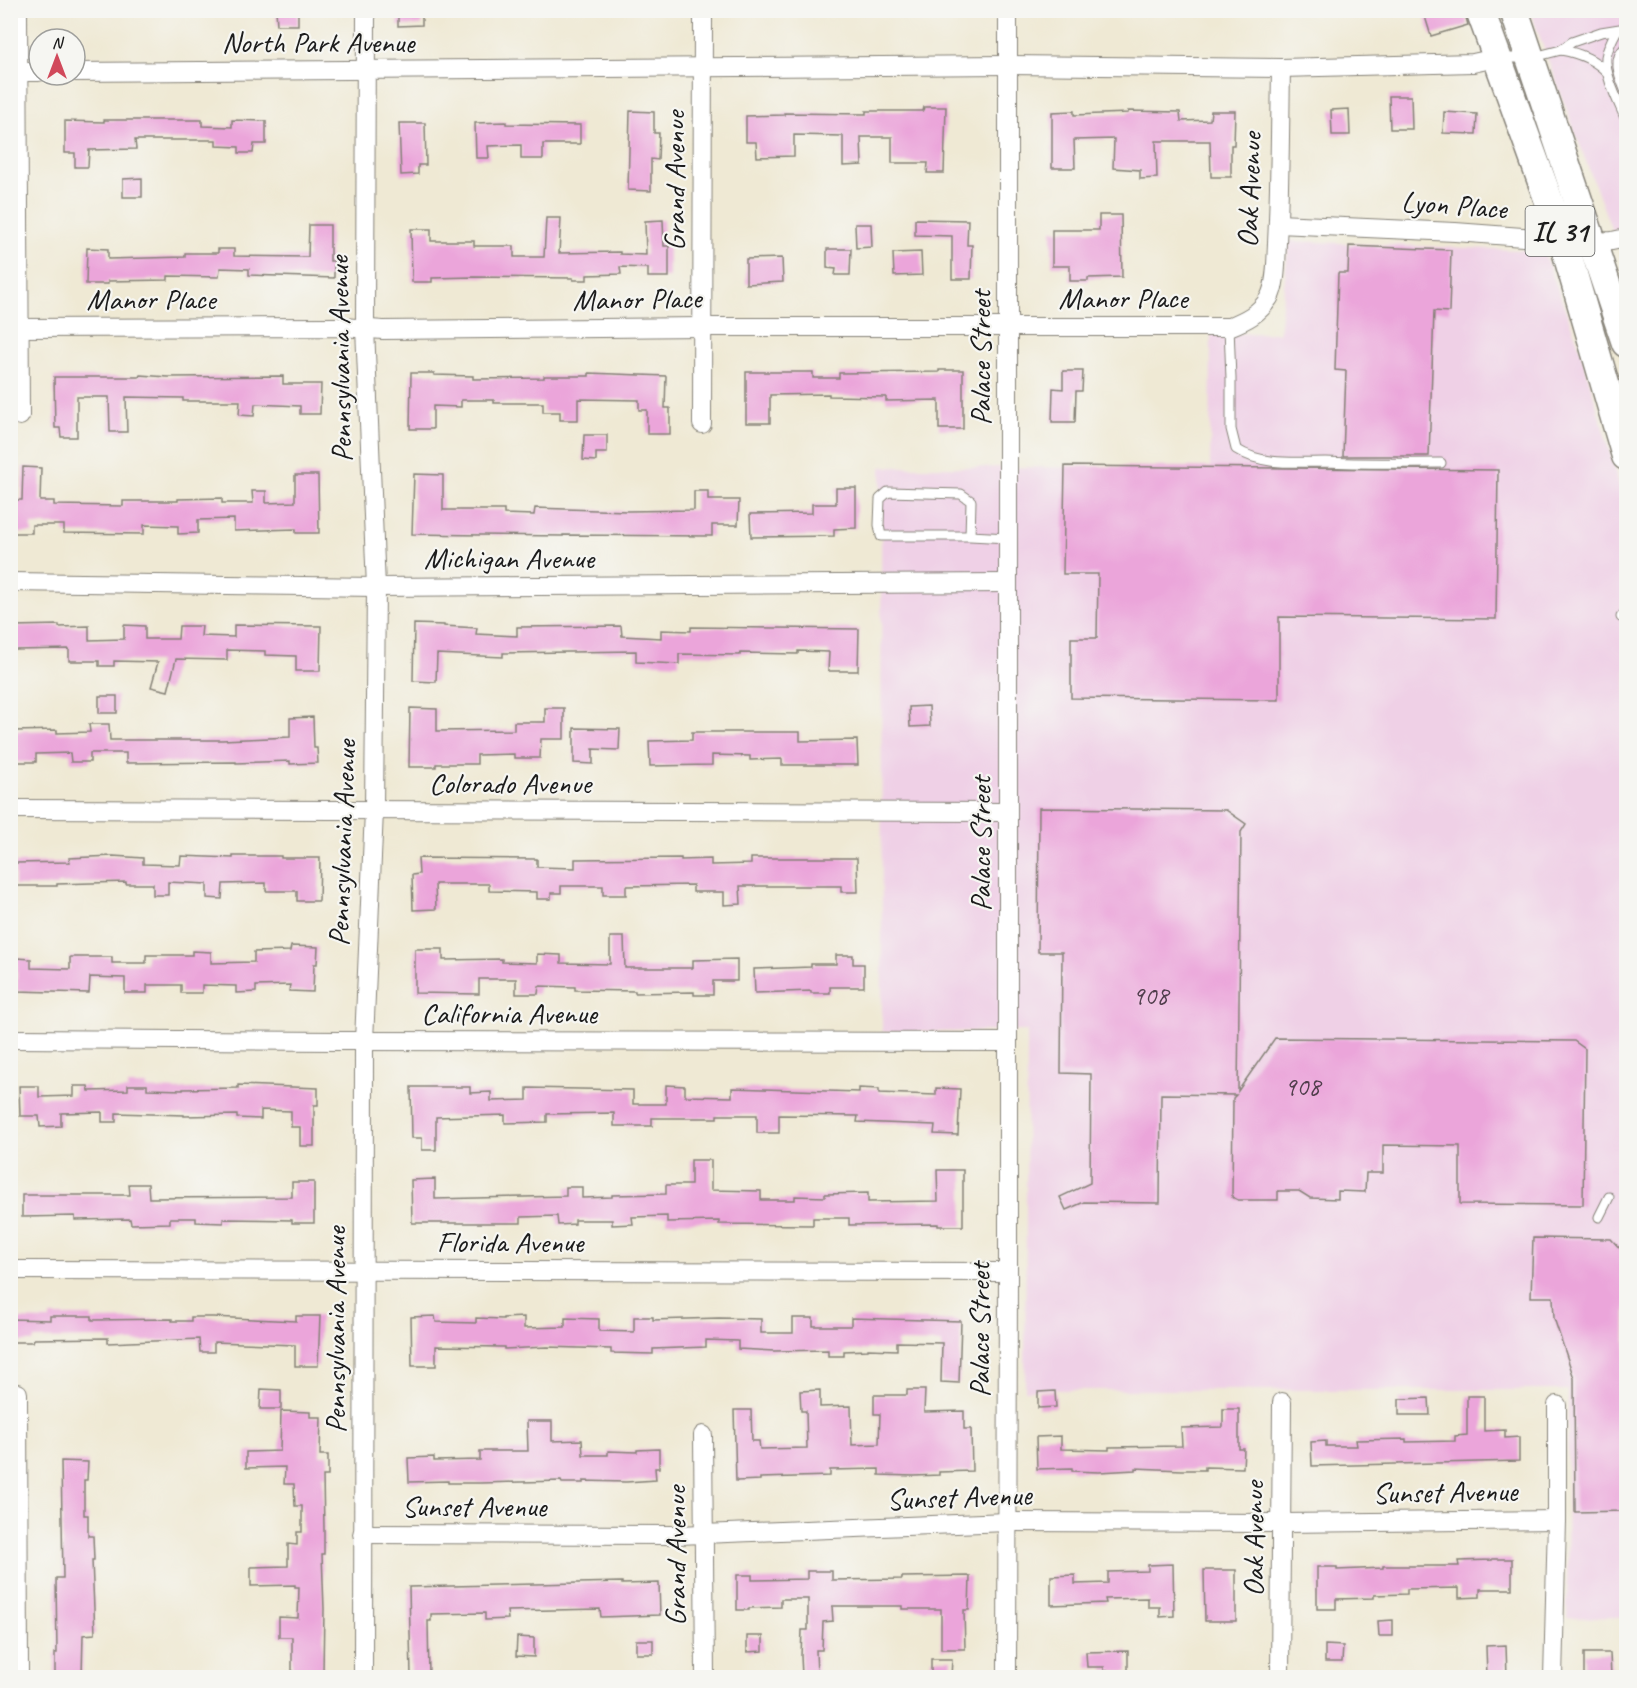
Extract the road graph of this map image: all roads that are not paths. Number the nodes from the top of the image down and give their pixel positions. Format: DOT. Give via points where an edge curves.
graph roads {
  1 [pos="18,10"];
  2 [pos="366,10"];
  3 [pos="704,10"];
  4 [pos="1008,10"];
  5 [pos="1480,10"];
  6 [pos="1514,10"];
  7 [pos="1622,29"];
  8 [pos="1626,47"];
  9 [pos="1561,50"];
  10 [pos="1496,58"];
  11 [pos="1530,58"];
  12 [pos="1008,65"];
  13 [pos="703,66"];
  14 [pos="1281,68"];
  15 [pos="366,70"];
  16 [pos="14,72"];
  17 [pos="87,72"];
  18 [pos="1607,72"];
  19 [pos="1626,92"];
  20 [pos="1626,120"];
  21 [pos="1278,224"];
  22 [pos="1626,238"];
  23 [pos="1563,240"];
  24 [pos="1593,242"];
  25 [pos="1260,311"];
  26 [pos="702,327"];
  27 [pos="1009,327"];
  28 [pos="1229,327"];
  29 [pos="1624,327"];
  30 [pos="15,328"];
  31 [pos="365,328"];
  32 [pos="20,416"];
  33 [pos="702,424"];
  34 [pos="1626,456"];
  35 [pos="1441,464"];
  36 [pos="970,536"];
  37 [pos="1008,538"];
  38 [pos="10,582"];
  39 [pos="1008,583"];
  40 [pos="376,587"];
  41 [pos="10,809"];
  42 [pos="374,811"];
  43 [pos="1008,812"];
  44 [pos="10,1039"];
  45 [pos="363,1041"];
  46 [pos="1008,1042"];
  47 [pos="1610,1197"];
  48 [pos="1599,1217"];
  49 [pos="10,1270"];
  50 [pos="364,1271"];
  51 [pos="1008,1272"];
  52 [pos="18,1393"];
  53 [pos="1282,1402"];
  54 [pos="1557,1405"];
  55 [pos="703,1435"];
  56 [pos="1557,1520"];
  57 [pos="1007,1522"];
  58 [pos="1282,1523"];
  59 [pos="362,1534"];
  60 [pos="704,1535"];
  61 [pos="20,1677"];
  62 [pos="363,1677"];
  63 [pos="705,1677"];
  64 [pos="1007,1677"];
  65 [pos="1280,1677"];
  66 [pos="1553,1677"];
  1 -- 16 [label="street"];
  2 -- 15 [label="street, Pennsylvania Avenue"];
  3 -- 13 [label="street, Grand Avenue"];
  4 -- 12 [label="street, Palace Street"];
  5 -- 10 [label="main road, IL 31"];
  6 -- 11 [label="main road"];
  7 -- 9 [label="lane" via="1601,32"];
  7 -- 18 [label="lane" via="1610,42"];
  8 -- 19 [label="lane" via="1617,64"];
  9 -- 11 [label="lane"];
  9 -- 18 [label="lane" via="1585,56"];
  10 -- 11 [label="lane"];
  10 -- 14 [label="street, North Park Avenue" via="1473,63"];
  10 -- 23 [label="main road, IL 31"];
  11 -- 24 [label="main road"];
  12 -- 13 [label="street, North Park Avenue"];
  12 -- 14 [label="street, North Park Avenue"];
  12 -- 27 [label="street, Palace Street"];
  13 -- 15 [label="street, North Park Avenue"];
  13 -- 26 [label="street, Grand Avenue"];
  14 -- 21 [label="street, Oak Avenue"];
  15 -- 17 [label="street, North Park Avenue"];
  15 -- 31 [label="street, Pennsylvania Avenue"];
  16 -- 30 [label="street"];
  18 -- 20 [label="lane"];
  21 -- 23 [label="street, Lyon Place"];
  21 -- 25 [label="street, Oak Avenue" via="1275,271 1270,295"];
  22 -- 24 [label="street, Lyon Place"];
  23 -- 24 [label="street, Lyon Place"];
  23 -- 34 [label="main road, IL 31"];
  24 -- 29 [label="main road"];
  25 -- 28 [label="street, Manor Place"];
  26 -- 27 [label="street, Manor Place"];
  26 -- 31 [label="street, Manor Place"];
  26 -- 33 [label="street, Grand Avenue"];
  27 -- 28 [label="street, Manor Place"];
  27 -- 37 [label="street, Palace Street"];
  28 -- 35 [label="lane" via="1231,429 1236,449 1257,458 1283,462"];
  30 -- 31 [label="street, Manor Place"];
  30 -- 32 [label="street"];
  31 -- 40 [label="street, Pennsylvania Avenue"];
  36 -- 36 [label="lane" via="881,536 880,499 888,492 961,494 971,501"];
  36 -- 37 [label="lane"];
  37 -- 39 [label="street, Palace Street"];
  38 -- 40 [label="street, Michigan Avenue"];
  39 -- 40 [label="street, Michigan Avenue"];
  39 -- 43 [label="street, Palace Street"];
  40 -- 42 [label="street, Pennsylvania Avenue"];
  41 -- 42 [label="street, Colorado Avenue"];
  42 -- 43 [label="street, Colorado Avenue"];
  42 -- 45 [label="street, Pennsylvania Avenue"];
  43 -- 46 [label="street, Palace Street"];
  44 -- 45 [label="street, California Avenue"];
  45 -- 46 [label="street, California Avenue"];
  45 -- 50 [label="street, Pennsylvania Avenue"];
  46 -- 51 [label="street, Palace Street"];
  47 -- 48 [label="lane"];
  49 -- 50 [label="street, Florida Avenue"];
  50 -- 51 [label="street, Florida Avenue"];
  50 -- 59 [label="street, Pennsylvania Avenue"];
  51 -- 57 [label="street, Palace Street"];
  52 -- 61 [label="street"];
  53 -- 58 [label="street, Oak Avenue"];
  54 -- 56 [label="street"];
  55 -- 60 [label="street, Grand Avenue"];
  56 -- 58 [label="street, Sunset Avenue"];
  56 -- 66 [label="street"];
  57 -- 58 [label="street, Sunset Avenue"];
  57 -- 60 [label="street, Sunset Avenue"];
  57 -- 64 [label="street, Palace Street"];
  58 -- 65 [label="street, Oak Avenue"];
  59 -- 60 [label="street, Sunset Avenue"];
  59 -- 62 [label="street, Pennsylvania Avenue"];
  60 -- 63 [label="street, Grand Avenue"];
}
